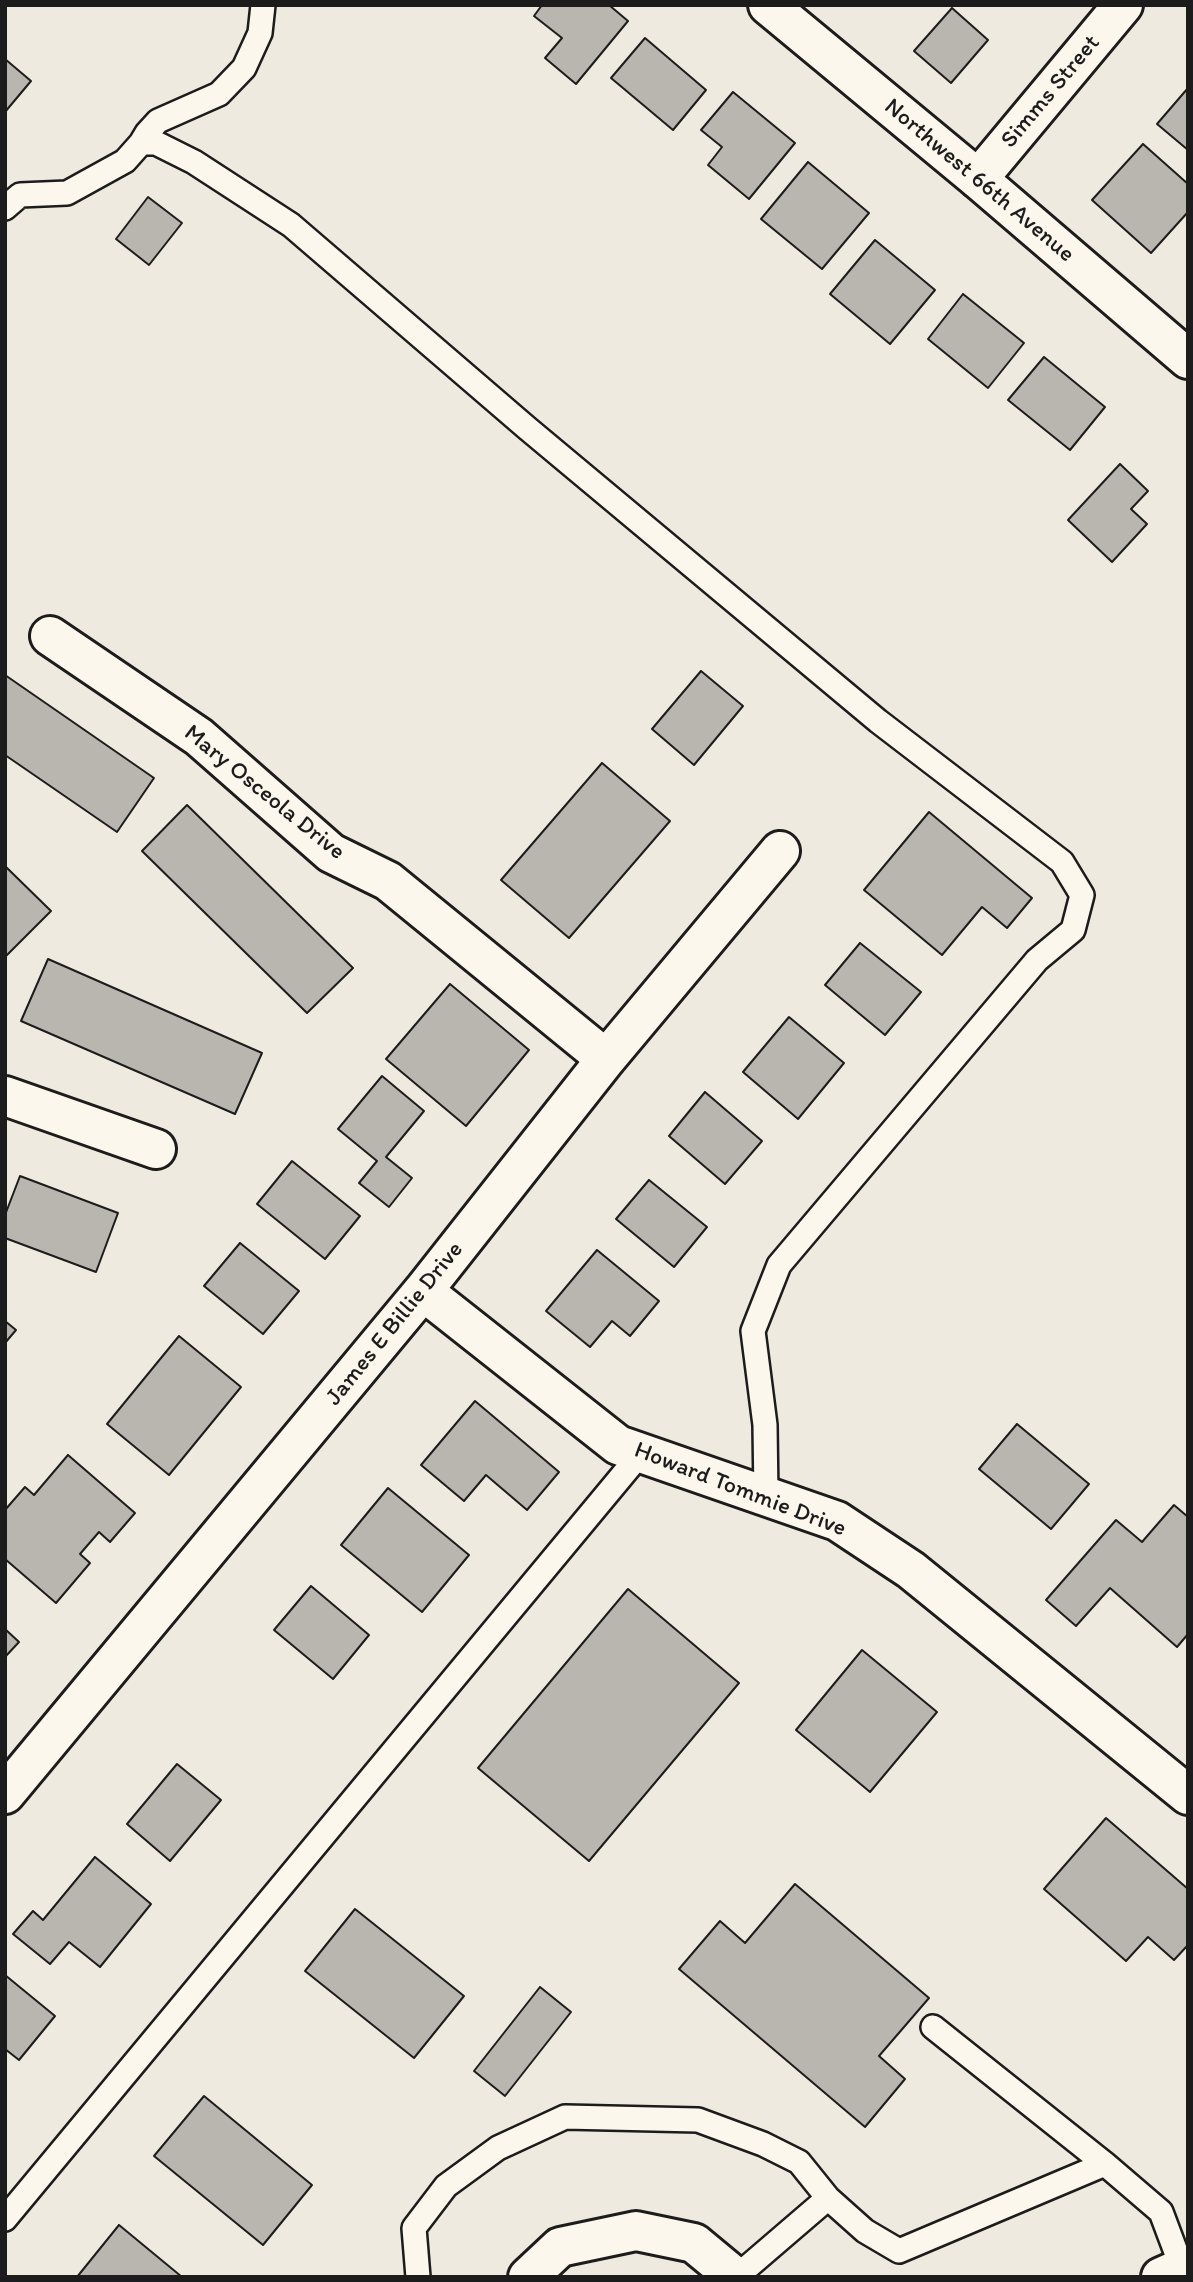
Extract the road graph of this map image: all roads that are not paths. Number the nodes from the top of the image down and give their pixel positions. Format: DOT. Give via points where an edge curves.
graph roads {
  1 [pos="263,5"];
  2 [pos="768,5"];
  3 [pos="1123,5"];
  4 [pos="142,143"];
  5 [pos="978,179"];
  6 [pos="5,208"];
  7 [pos="1188,359"];
  8 [pos="50,636"];
  9 [pos="780,851"];
  10 [pos="606,1059"];
  11 [pos="5,1096"];
  12 [pos="156,1149"];
  13 [pos="423,1291"];
  14 [pos="641,1453"];
  15 [pos="766,1497"];
  16 [pos="5,1794"];
  17 [pos="1188,1795"];
  18 [pos="933,2027"];
  19 [pos="1105,2164"];
  20 [pos="828,2198"];
  21 [pos="5,2219"];
  22 [pos="1177,2270"];
  23 [pos="418,2277"];
  24 [pos="528,2277"];
  25 [pos="735,2277"];
  1 -- 4 [label="lane" via="260,33 244,68 219,94 158,121"];
  2 -- 5 [label="street, Northwest 66th Avenue"];
  3 -- 5 [label="street, Simms Street"];
  4 -- 6 [label="lane" via="125,161 67,193 20,195"];
  4 -- 15 [label="lane" via="156,143 194,162 290,225 878,721 1062,862 1082,895 1073,930 1037,960 779,1265 753,1331 765,1424"];
  5 -- 7 [label="street, Northwest 66th Avenue"];
  8 -- 10 [label="street, Mary Osceola Drive" via="199,737 331,853 388,881"];
  9 -- 10 [label="street, James E Billie Drive"];
  10 -- 13 [label="street, James E Billie Drive"];
  11 -- 12 [label="street"];
  13 -- 14 [label="street, Howard Tommie Drive" via="618,1445"];
  13 -- 16 [label="street, James E Billie Drive"];
  14 -- 15 [label="street, Howard Tommie Drive"];
  14 -- 21 [label="lane"];
  15 -- 17 [label="street, Howard Tommie Drive" via="837,1521 911,1570"];
  18 -- 19 [label="lane"];
  19 -- 20 [label="lane" via="899,2250 865,2231"];
  19 -- 22 [label="lane" via="1161,2212"];
  20 -- 23 [label="lane" via="799,2162 698,2120 565,2117 498,2148 446,2186 414,2228"];
  20 -- 25 [label="lane"];
  24 -- 25 [label="street" via="560,2247 636,2231 694,2243"];
}
